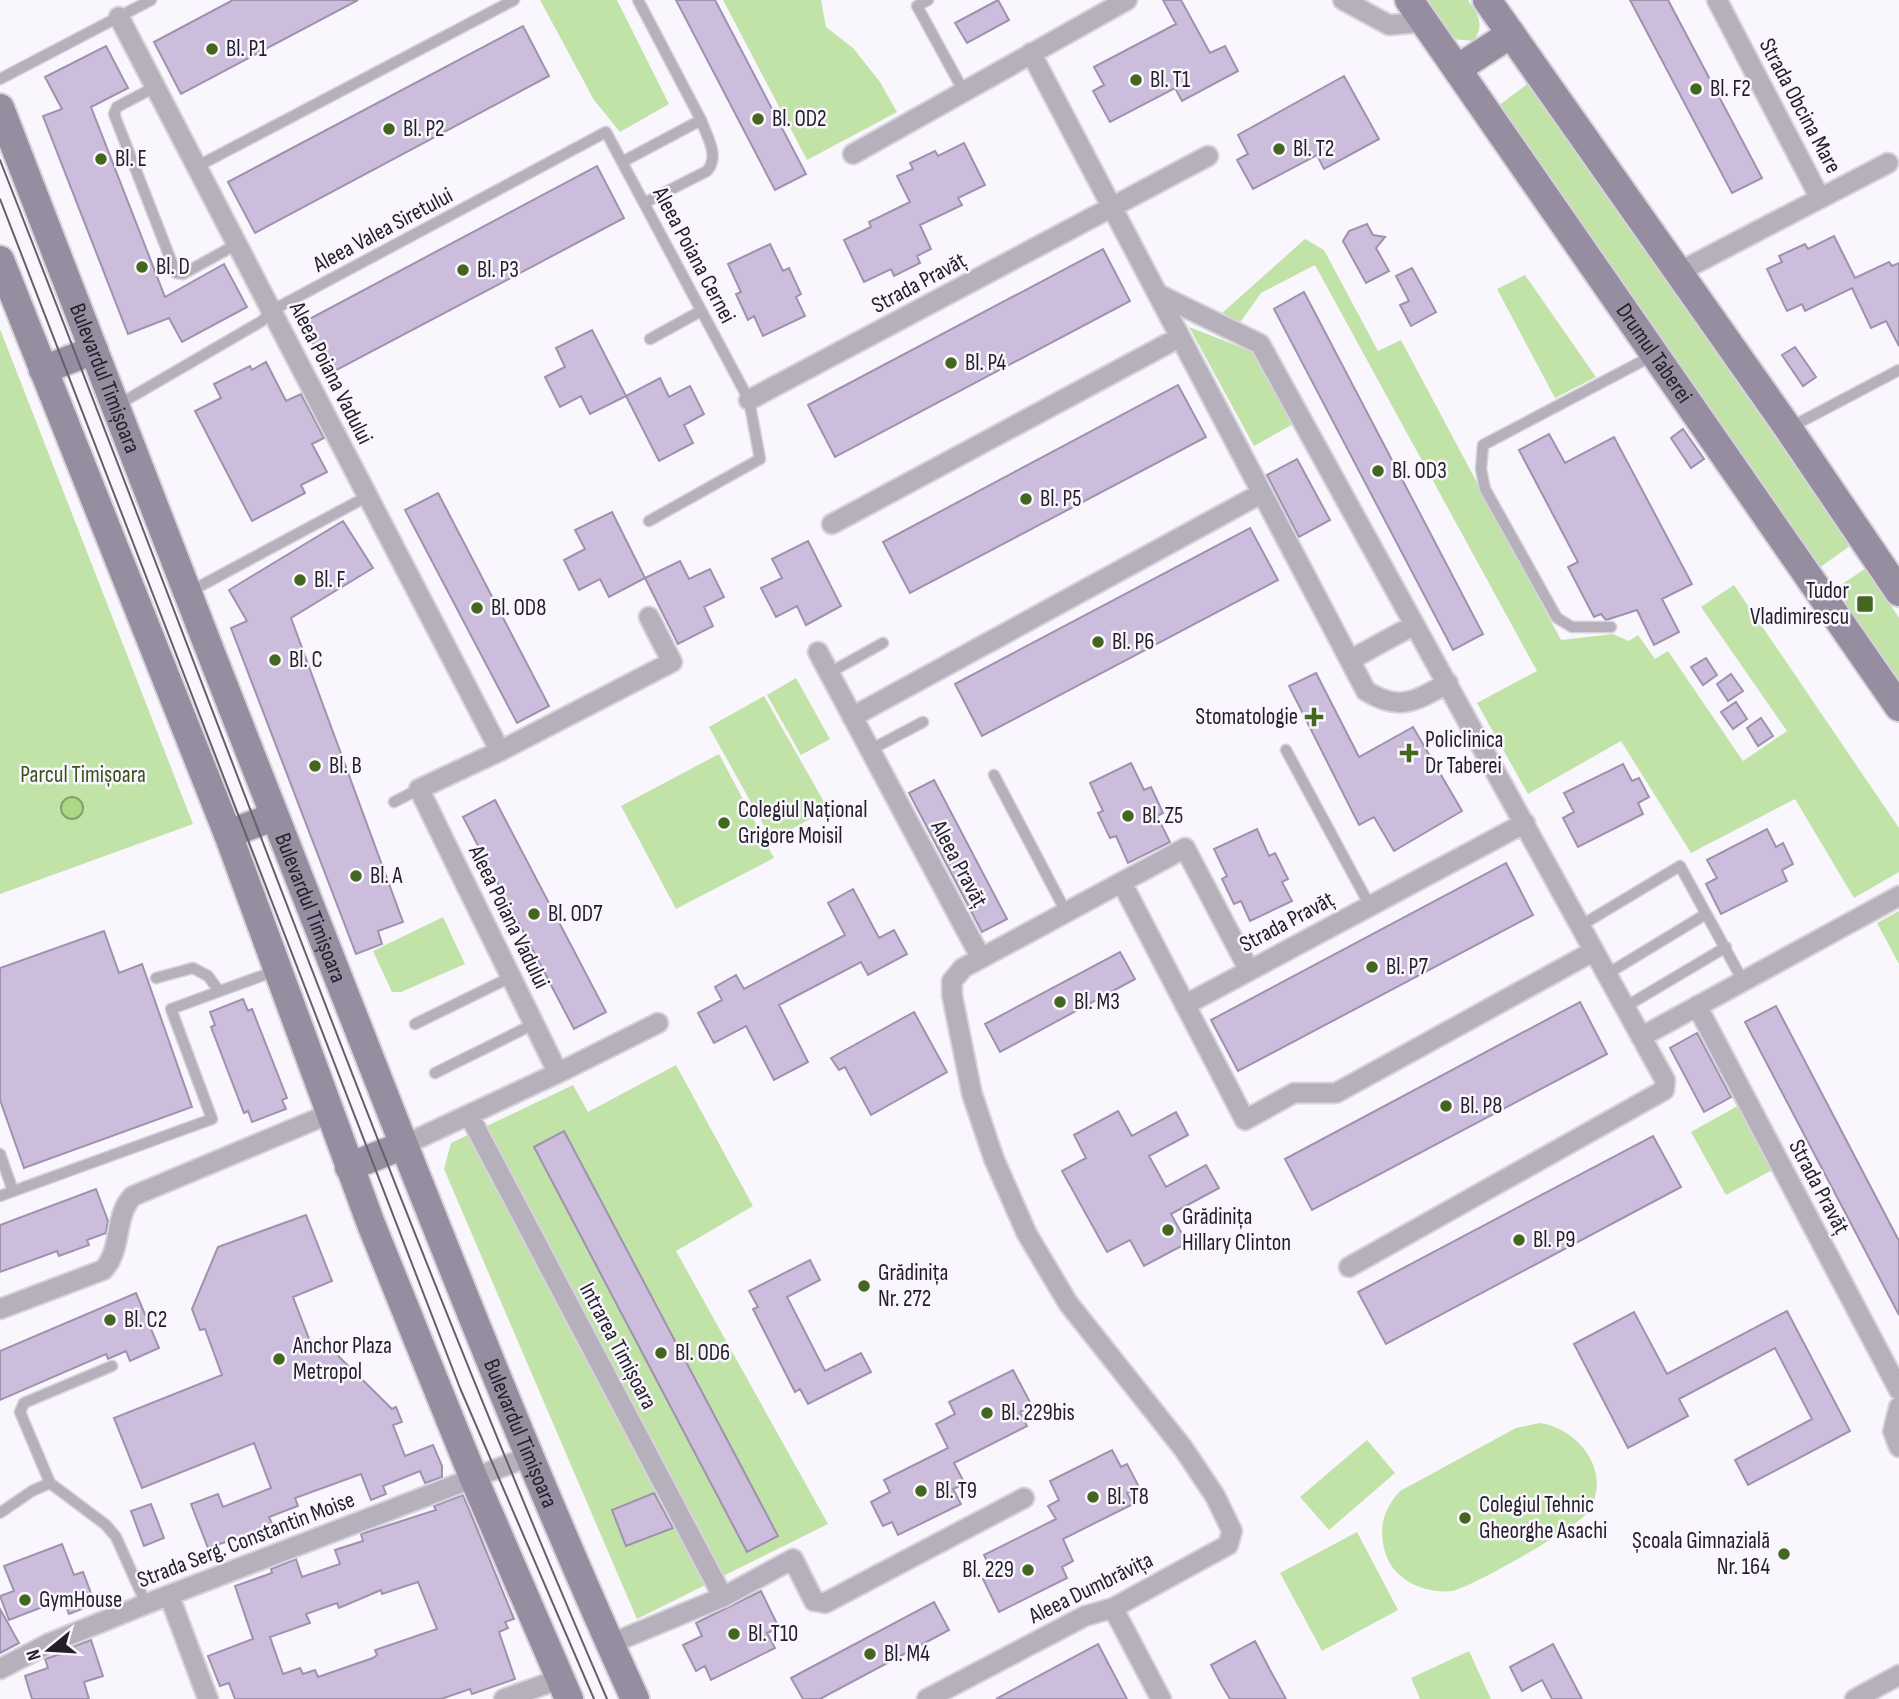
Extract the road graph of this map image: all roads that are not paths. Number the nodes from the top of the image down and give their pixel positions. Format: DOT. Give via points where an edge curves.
graph roads {
  1 [pos="151,0"];
  2 [pos="514,0"];
  3 [pos="638,0"];
  4 [pos="928,0"];
  5 [pos="1127,0"];
  6 [pos="1343,0"];
  7 [pos="1487,0"];
  8 [pos="1717,0"];
  9 [pos="1417,11"];
  10 [pos="119,17"];
  11 [pos="1511,34"];
  12 [pos="1031,53"];
  13 [pos="1457,69"];
  14 [pos="0,79"];
  15 [pos="155,87"];
  16 [pos="963,90"];
  17 [pos="0,108"];
  18 [pos="701,120"];
  19 [pos="853,154"];
  20 [pos="1208,156"];
  21 [pos="1893,160"];
  22 [pos="622,162"];
  23 [pos="197,167"];
  24 [pos="1820,198"];
  25 [pos="644,203"];
  26 [pos="1112,207"];
  27 [pos="237,244"];
  28 [pos="0,260"];
  29 [pos="1679,272"];
  30 [pos="1157,294"];
  31 [pos="271,311"];
  32 [pos="701,311"];
  33 [pos="1180,337"];
  34 [pos="650,339"];
  35 [pos="94,349"];
  36 [pos="1656,354"];
  37 [pos="43,370"];
  38 [pos="1899,370"];
  39 [pos="749,400"];
  40 [pos="116,406"];
  41 [pos="1788,428"];
  42 [pos="1262,493"];
  43 [pos="368,496"];
  44 [pos="649,521"];
  45 [pos="832,524"];
  46 [pos="1899,592"];
  47 [pos="187,593"];
  48 [pos="649,617"];
  49 [pos="1414,625"];
  50 [pos="1611,627"];
  51 [pos="883,643"];
  52 [pos="818,652"];
  53 [pos="1350,660"];
  54 [pos="829,673"];
  55 [pos="1448,683"];
  56 [pos="1899,707"];
  57 [pos="852,717"];
  58 [pos="923,722"];
  59 [pos="870,750"];
  60 [pos="1286,750"];
  61 [pos="500,751"];
  62 [pos="994,775"];
  63 [pos="419,789"];
  64 [pos="394,802"];
  65 [pos="273,817"];
  66 [pos="1525,823"];
  67 [pos="228,834"];
  68 [pos="1122,883"];
  69 [pos="1899,896"];
  70 [pos="1370,906"];
  71 [pos="1066,912"];
  72 [pos="1706,914"];
  73 [pos="1580,926"];
  74 [pos="1726,947"];
  75 [pos="1594,951"];
  76 [pos="981,958"];
  77 [pos="277,970"];
  78 [pos="1249,970"];
  79 [pos="1607,974"];
  80 [pos="511,977"];
  81 [pos="156,978"];
  82 [pos="1744,981"];
  83 [pos="219,991"];
  84 [pos="1185,1005"];
  85 [pos="1697,1006"];
  86 [pos="1625,1007"];
  87 [pos="658,1023"];
  88 [pos="415,1024"];
  89 [pos="534,1024"];
  90 [pos="1641,1037"];
  91 [pos="435,1073"];
  92 [pos="558,1073"];
  93 [pos="329,1114"];
  94 [pos="470,1116"];
  95 [pos="404,1145"];
  96 [pos="0,1154"];
  97 [pos="349,1167"];
  98 [pos="13,1191"];
  99 [pos="0,1196"];
  100 [pos="1349,1267"];
  101 [pos="0,1309"];
  102 [pos="112,1366"];
  103 [pos="1899,1390"];
  104 [pos="1899,1407"];
  105 [pos="1899,1447"];
  106 [pos="528,1457"];
  107 [pos="474,1479"];
  108 [pos="50,1483"];
  109 [pos="1024,1498"];
  110 [pos="0,1513"];
  111 [pos="169,1595"];
  112 [pos="723,1598"];
  113 [pos="146,1604"];
  114 [pos="1113,1608"];
  115 [pos="610,1644"];
  116 [pos="0,1669"];
  117 [pos="1899,1675"];
  118 [pos="565,1689"];
  119 [pos="208,1699"];
  120 [pos="504,1699"];
  121 [pos="635,1699"];
  122 [pos="927,1699"];
  123 [pos="1161,1699"];
  124 [pos="1855,1699"];
  1 -- 10 [label="lane"];
  2 -- 23 [label="lane"];
  3 -- 18 [label="lane"];
  4 -- 16 [label="lane" via="917,6"];
  5 -- 12 [label="street"];
  6 -- 9 [label="street" via="1389,25"];
  7 -- 11 [label="main road"];
  8 -- 24 [label="street, Strada Obcina Mare"];
  9 -- 13 [label="main road, Drumul Taberei"];
  10 -- 14 [label="lane"];
  10 -- 15 [label="street, Aleea Poiana Vadului"];
  11 -- 13 [label="main road"];
  11 -- 29 [label="main road"];
  12 -- 16 [label="street"];
  12 -- 26 [label="street"];
  13 -- 36 [label="main road, Drumul Taberei"];
  15 -- 23 [label="street, Aleea Poiana Vadului"];
  15 -- 27 [label="lane" via="117,107 114,114 176,273 183,274"];
  16 -- 19 [label="street" via="948,103"];
  17 -- 35 [label="main road, Bulevardul Timișoara"];
  18 -- 22 [label="lane"];
  18 -- 25 [label="lane" via="713,165"];
  20 -- 26 [label="street, Strada Pravăț"];
  21 -- 24 [label="street, Strada Obcina Mare"];
  22 -- 25 [label="lane, Aleea Poiana Cernei"];
  22 -- 31 [label="lane, Aleea Valea Siretului" via="606,132"];
  23 -- 27 [label="street, Aleea Poiana Vadului"];
  24 -- 29 [label="street, Strada Obcina Mare"];
  25 -- 32 [label="lane, Aleea Poiana Cernei"];
  26 -- 30 [label="street"];
  26 -- 39 [label="street, Strada Pravăț"];
  27 -- 31 [label="street, Aleea Poiana Vadului"];
  28 -- 37 [label="main road"];
  29 -- 41 [label="main road"];
  30 -- 33 [label="street"];
  30 -- 49 [label="street" via="1260,344"];
  31 -- 40 [label="lane, Aleea Valea Siretului" via="262,321"];
  31 -- 43 [label="street, Aleea Poiana Vadului"];
  32 -- 34 [label="lane"];
  32 -- 39 [label="lane, Aleea Poiana Cernei"];
  33 -- 42 [label="street"];
  33 -- 45 [label="street"];
  35 -- 37 [label="main road"];
  35 -- 40 [label="main road, Bulevardul Timișoara"];
  36 -- 50 [label="lane" via="1483,445 1485,489 1557,618 1572,627"];
  36 -- 56 [label="main road, Drumul Taberei"];
  37 -- 67 [label="main road"];
  38 -- 41 [label="lane"];
  39 -- 44 [label="lane, Aleea Poiana Cernei" via="760,459"];
  40 -- 47 [label="main road, Bulevardul Timișoara"];
  41 -- 46 [label="main road"];
  42 -- 53 [label="street"];
  42 -- 57 [label="street"];
  43 -- 47 [label="lane"];
  43 -- 61 [label="street, Aleea Poiana Vadului"];
  47 -- 65 [label="main road, Bulevardul Timișoara"];
  48 -- 61 [label="street" via="672,662"];
  49 -- 53 [label="street"];
  49 -- 55 [label="street"];
  51 -- 54 [label="lane"];
  52 -- 54 [label="street, Aleea Pravăț"];
  53 -- 55 [label="street" via="1366,691 1383,701 1416,700"];
  54 -- 57 [label="street, Aleea Pravăț"];
  55 -- 66 [label="street"];
  57 -- 59 [label="street, Aleea Pravăț"];
  58 -- 59 [label="lane"];
  59 -- 76 [label="street, Aleea Pravăț"];
  60 -- 70 [label="lane"];
  61 -- 63 [label="street"];
  62 -- 71 [label="lane"];
  63 -- 64 [label="lane"];
  63 -- 80 [label="street, Aleea Poiana Vadului"];
  65 -- 67 [label="main road"];
  65 -- 95 [label="main road, Bulevardul Timișoara"];
  66 -- 70 [label="street, Strada Pravăț"];
  66 -- 73 [label="street"];
  67 -- 77 [label="main road"];
  68 -- 71 [label="street"];
  68 -- 78 [label="street" via="1185,848"];
  68 -- 84 [label="street"];
  69 -- 82 [label="street"];
  70 -- 78 [label="street, Strada Pravăț"];
  71 -- 76 [label="street"];
  72 -- 73 [label="lane" via="1680,866"];
  72 -- 74 [label="lane"];
  72 -- 79 [label="lane"];
  73 -- 75 [label="street"];
  74 -- 82 [label="lane"];
  74 -- 86 [label="lane"];
  75 -- 79 [label="street"];
  75 -- 84 [label="street" via="1336,1093 1294,1093 1245,1121"];
  76 -- 114 [label="street, Aleea Dumbrăvița" via="957,974 952,995 970,1086 994,1159 1027,1234 1068,1303 1114,1357 1214,1496 1232,1531 1228,1545"];
  77 -- 83 [label="lane"];
  77 -- 93 [label="main road"];
  78 -- 84 [label="street, Strada Pravăț"];
  79 -- 86 [label="street"];
  80 -- 88 [label="lane"];
  80 -- 89 [label="street, Aleea Poiana Vadului"];
  81 -- 83 [label="lane" via="193,968 208,976"];
  82 -- 85 [label="street"];
  83 -- 98 [label="lane" via="171,1009 212,1119"];
  85 -- 90 [label="street"];
  85 -- 103 [label="street, Strada Pravăț"];
  86 -- 90 [label="street"];
  87 -- 92 [label="street"];
  89 -- 91 [label="lane"];
  89 -- 92 [label="street, Aleea Poiana Vadului"];
  90 -- 100 [label="street" via="1665,1080 1664,1090"];
  92 -- 94 [label="street"];
  93 -- 97 [label="main road"];
  93 -- 101 [label="street" via="133,1196 123,1208 113,1257 103,1270"];
  94 -- 95 [label="street"];
  94 -- 112 [label="street, Intrarea Timișoara"];
  95 -- 97 [label="main road"];
  95 -- 106 [label="main road, Bulevardul Timișoara"];
  96 -- 98 [label="lane"];
  97 -- 107 [label="main road"];
  98 -- 99 [label="lane"];
  102 -- 108 [label="lane" via="21,1405"];
  104 -- 105 [label="street" via="1893,1431"];
  106 -- 107 [label="street, Strada Serg. Constantin Moise"];
  106 -- 115 [label="main road, Bulevardul Timișoara"];
  107 -- 111 [label="street, Strada Serg. Constantin Moise"];
  107 -- 118 [label="main road"];
  108 -- 110 [label="lane"];
  108 -- 113 [label="lane" via="116,1537"];
  109 -- 112 [label="street" via="825,1603 814,1601 793,1559"];
  111 -- 113 [label="street, Strada Serg. Constantin Moise"];
  111 -- 119 [label="street"];
  112 -- 115 [label="street"];
  113 -- 116 [label="street, Strada Serg. Constantin Moise"];
  114 -- 122 [label="street, Aleea Dumbrăvița" via="1085,1616"];
  114 -- 123 [label="street"];
  115 -- 121 [label="main road, Bulevardul Timișoara"];
  117 -- 124 [label="street"];
  118 -- 120 [label="street"];
}
